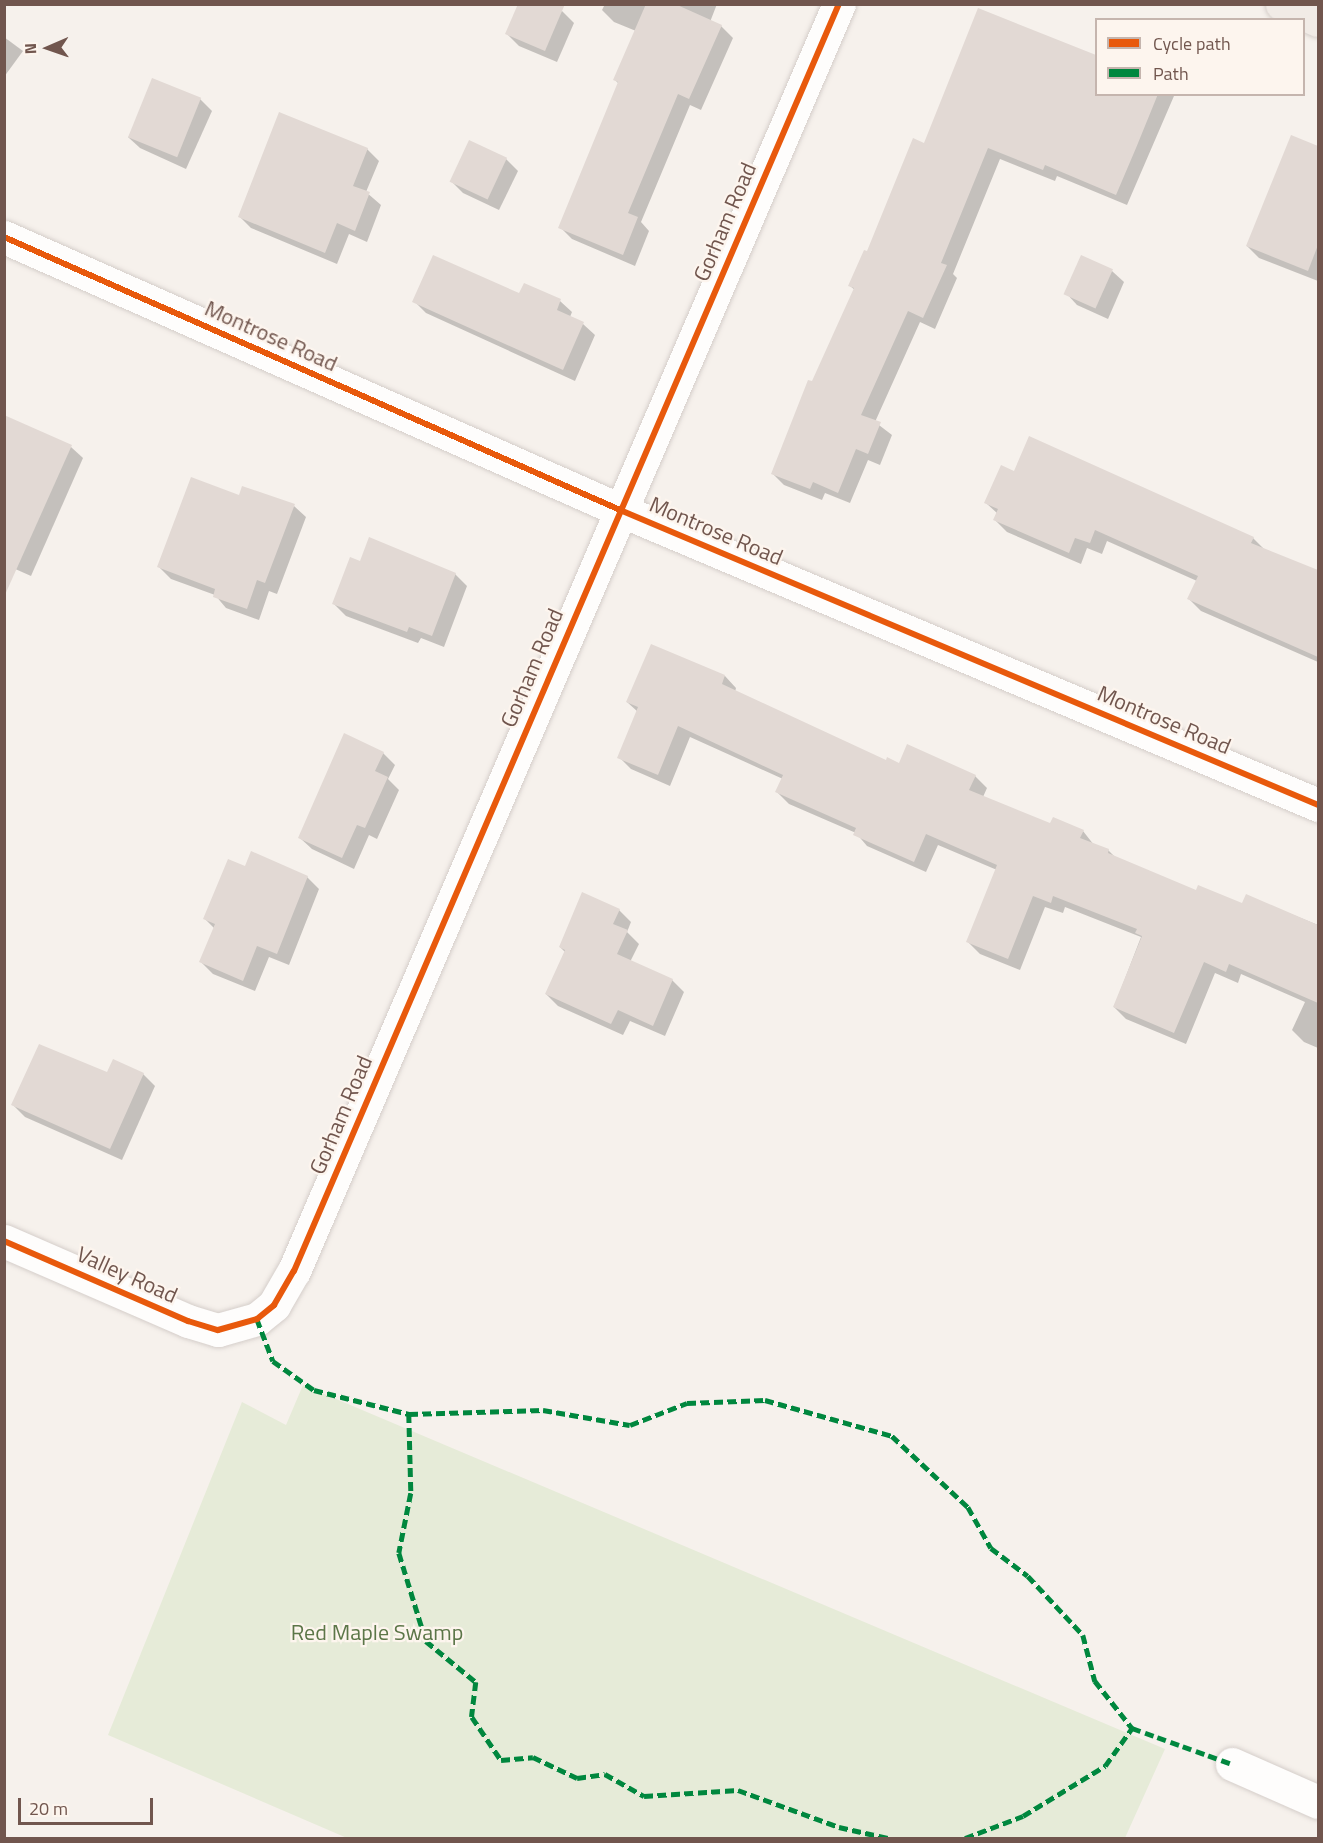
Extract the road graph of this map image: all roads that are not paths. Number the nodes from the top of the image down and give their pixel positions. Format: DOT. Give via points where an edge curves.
graph roads {
  1 [pos="838,4"];
  2 [pos="1282,4"];
  3 [pos="1318,20"];
  4 [pos="4,237"];
  5 [pos="620,510"];
  6 [pos="1318,805"];
  7 [pos="4,1241"];
  8 [pos="237,1326"];
  9 [pos="1232,1764"];
  10 [pos="1318,1802"];
  1 -- 5 [label="street, Gorham Road"];
  2 -- 3 [label="main road"];
  4 -- 5 [label="street, Montrose Road"];
  5 -- 6 [label="street, Montrose Road"];
  5 -- 8 [label="street, Gorham Road" via="294,1271 274,1305 257,1319"];
  7 -- 8 [label="street, Valley Road" via="188,1321 218,1330"];
  9 -- 10 [label="street"];
}
